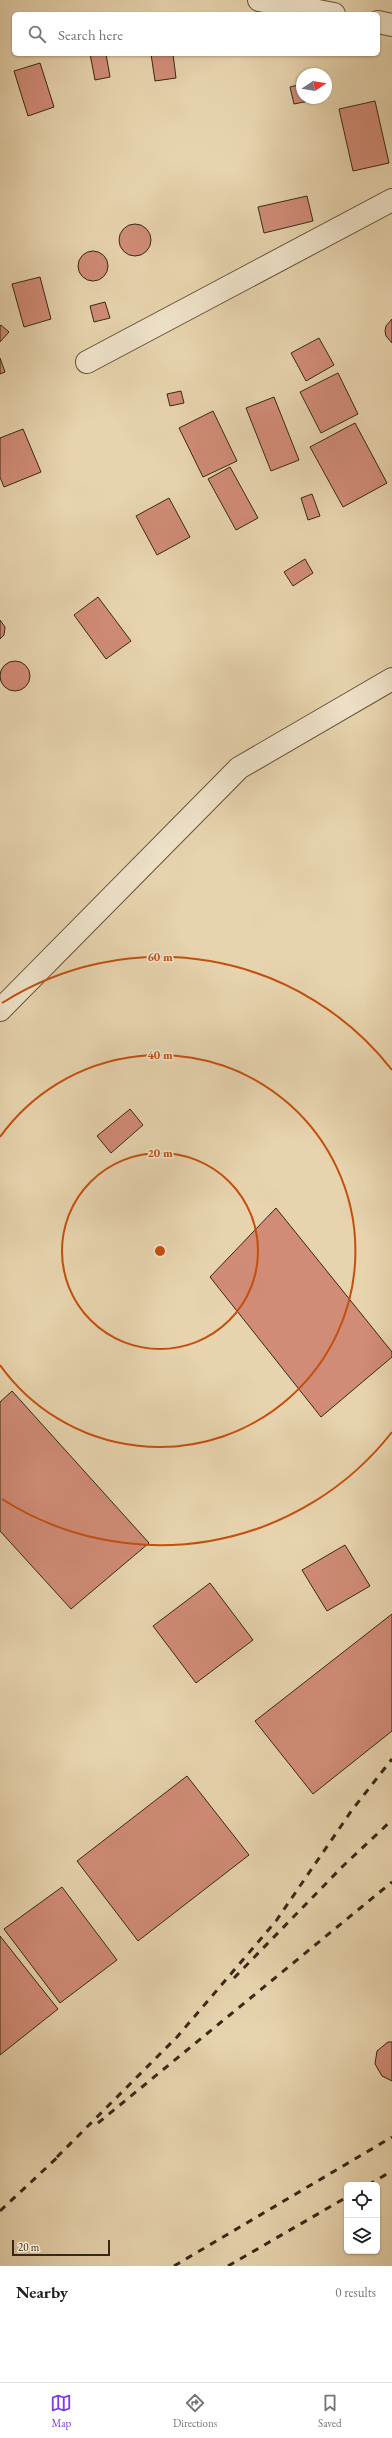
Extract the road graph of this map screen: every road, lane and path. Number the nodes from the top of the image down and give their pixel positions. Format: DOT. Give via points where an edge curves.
graph roads {
  1 [pos="259,0"];
  2 [pos="300,4"];
  3 [pos="327,12"];
  4 [pos="380,22"];
  5 [pos="392,25"];
  6 [pos="392,200"];
  7 [pos="87,362"];
  8 [pos="392,679"];
  9 [pos="0,1010"];
  1 -- 2 [label="street"];
  2 -- 3 [label="street"];
  4 -- 5 [label="street"];
  6 -- 7 [label="street"];
  8 -- 9 [label="street" via="239,768"];
}
